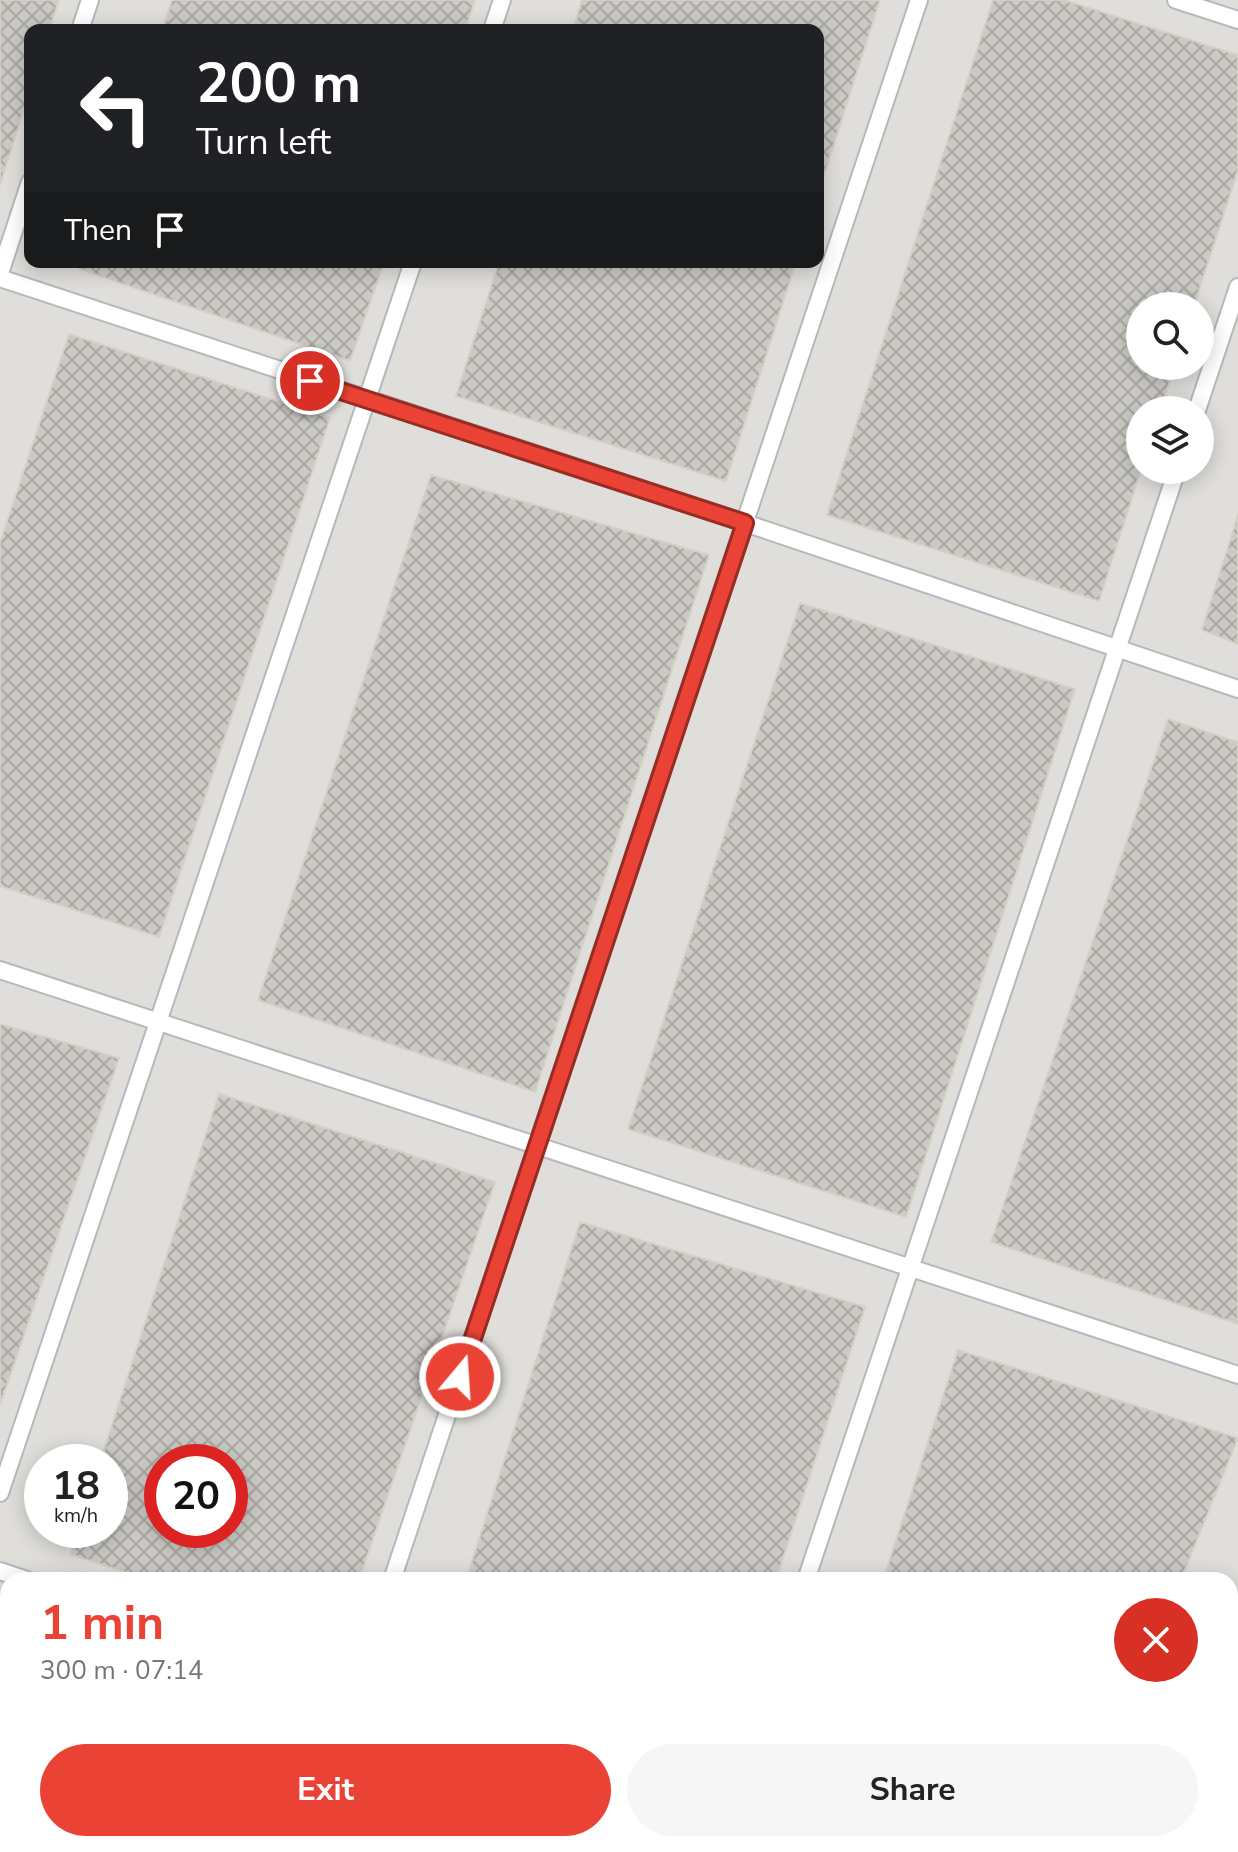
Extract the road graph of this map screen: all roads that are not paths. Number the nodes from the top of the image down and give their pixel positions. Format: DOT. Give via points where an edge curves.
graph roads {
  1 [pos="90,0"];
  2 [pos="502,0"];
  3 [pos="919,0"];
  4 [pos="1176,0"];
  5 [pos="1238,20"];
  6 [pos="82,24"];
  7 [pos="494,24"];
  8 [pos="24,201"];
  9 [pos="411,268"];
  10 [pos="0,276"];
  11 [pos="1238,287"];
  12 [pos="1202,396"];
  13 [pos="367,399"];
  14 [pos="1172,484"];
  15 [pos="745,523"];
  16 [pos="1117,649"];
  17 [pos="1238,689"];
  18 [pos="0,970"];
  19 [pos="157,1021"];
  20 [pos="537,1146"];
  21 [pos="910,1268"];
  22 [pos="1238,1375"];
  23 [pos="0,1493"];
  24 [pos="395,1572"];
  25 [pos="809,1572"];
  1 -- 6 [label="lane"];
  2 -- 7 [label="lane"];
  3 -- 15 [label="lane"];
  4 -- 5 [label="lane"];
  8 -- 10 [label="lane"];
  9 -- 13 [label="lane"];
  10 -- 13 [label="lane"];
  11 -- 12 [label="lane"];
  13 -- 15 [label="lane"];
  13 -- 19 [label="lane"];
  14 -- 16 [label="lane"];
  15 -- 16 [label="lane"];
  15 -- 20 [label="lane"];
  16 -- 17 [label="lane"];
  16 -- 21 [label="lane"];
  18 -- 19 [label="lane"];
  19 -- 20 [label="lane"];
  19 -- 23 [label="lane"];
  20 -- 21 [label="lane"];
  20 -- 24 [label="lane"];
  21 -- 22 [label="lane"];
  21 -- 25 [label="lane"];
}
